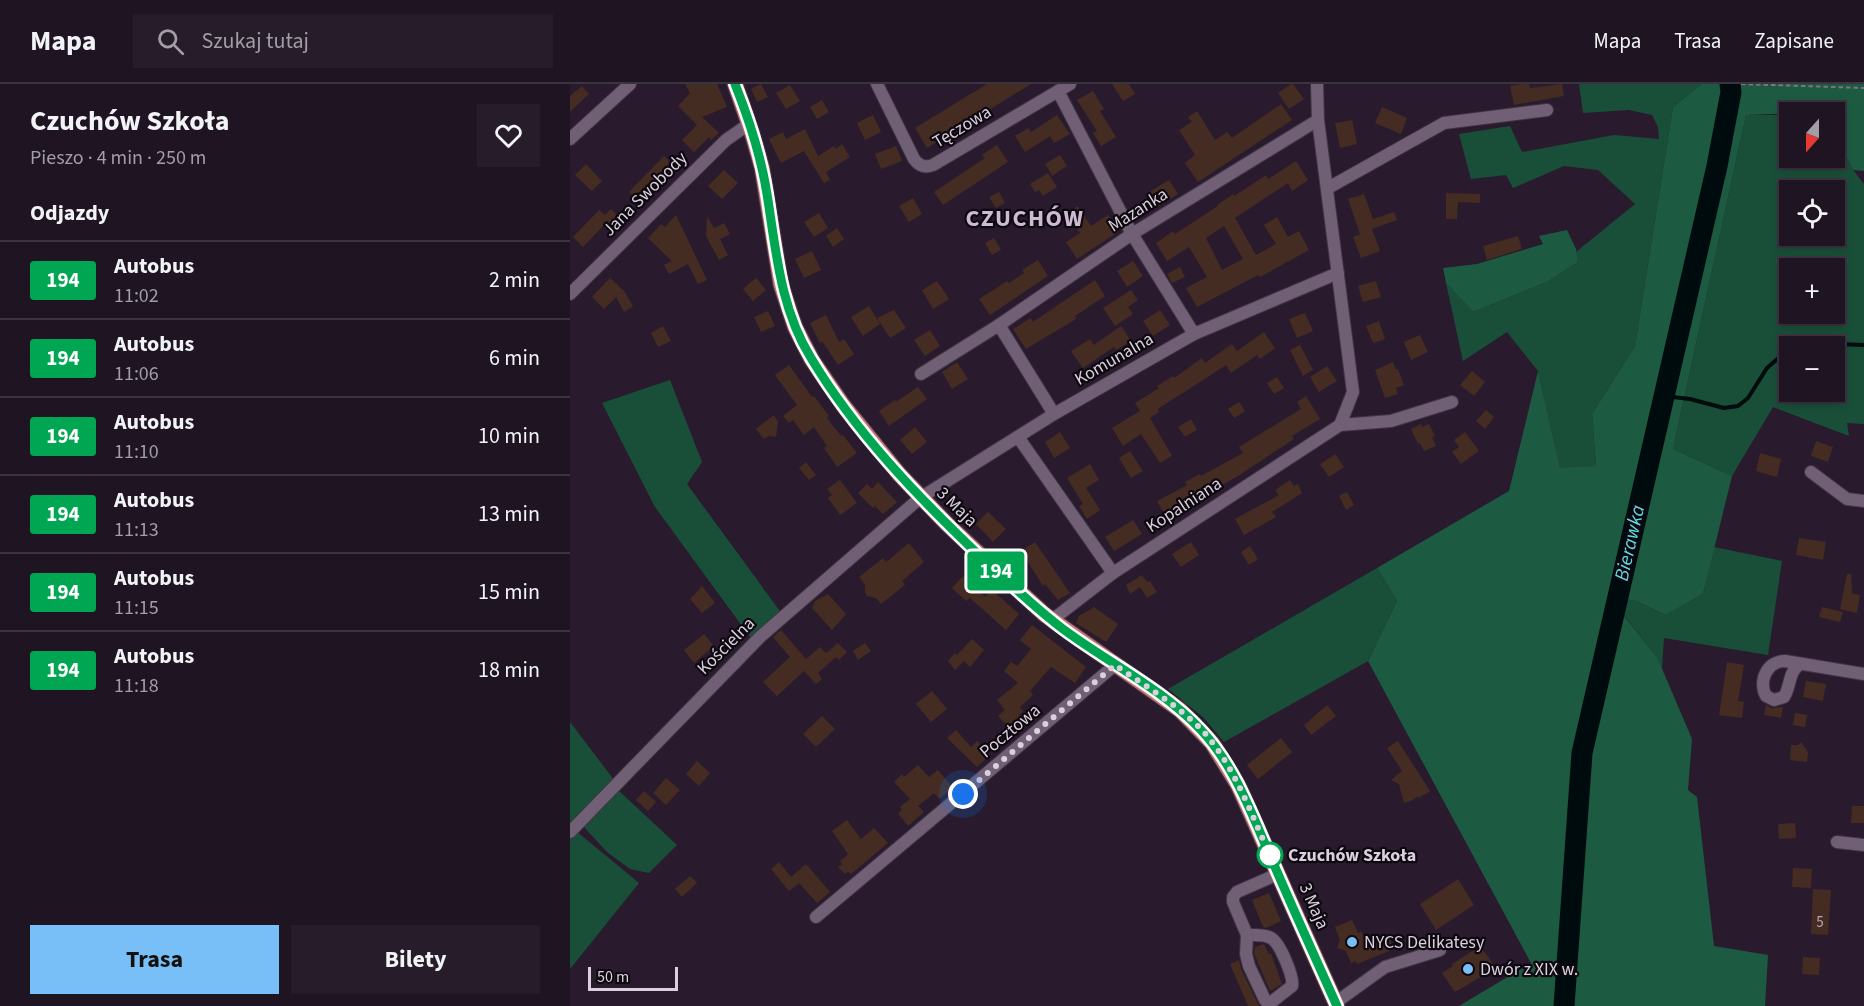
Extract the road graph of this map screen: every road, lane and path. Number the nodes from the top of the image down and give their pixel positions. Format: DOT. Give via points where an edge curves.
graph roads {
  1 [pos="630,84"];
  2 [pos="735,84"];
  3 [pos="877,84"];
  4 [pos="1070,84"];
  5 [pos="1317,84"];
  6 [pos="1740,84"];
  7 [pos="1864,88"];
  8 [pos="1058,91"];
  9 [pos="1547,110"];
  10 [pos="1318,120"];
  11 [pos="749,124"];
  12 [pos="570,139"];
  13 [pos="1328,188"];
  14 [pos="1132,234"];
  15 [pos="1338,273"];
  16 [pos="570,294"];
  17 [pos="999,325"];
  18 [pos="1194,334"];
  19 [pos="921,374"];
  20 [pos="1452,402"];
  21 [pos="1054,414"];
  22 [pos="1340,425"];
  23 [pos="1018,437"];
  24 [pos="1811,472"];
  25 [pos="920,498"];
  26 [pos="1864,501"];
  27 [pos="1113,573"];
  28 [pos="1052,620"];
  29 [pos="1800,664"];
  30 [pos="1115,665"];
  31 [pos="1864,674"];
  32 [pos="570,832"];
  33 [pos="1837,842"];
  34 [pos="1864,845"];
  35 [pos="1278,874"];
  36 [pos="816,917"];
  37 [pos="1247,935"];
  38 [pos="1440,950"];
  39 [pos="1336,1004"];
  40 [pos="1270,1005"];
  1 -- 12 [label="street"];
  2 -- 11 [label="main road, 3 Maja"];
  3 -- 8 [label="street, Tęczowa" via="914,159 930,167"];
  4 -- 8 [label="street, Tęczowa"];
  5 -- 10 [label="street"];
  6 -- 7 [label="path"];
  8 -- 14 [label="street"];
  9 -- 13 [label="street" via="1444,123"];
  10 -- 13 [label="street"];
  10 -- 14 [label="street, Mazanka"];
  11 -- 16 [label="street, Jana Swobody" via="726,140"];
  11 -- 25 [label="main road, 3 Maja" via="764,180 781,285 798,335 843,405"];
  13 -- 15 [label="street"];
  14 -- 17 [label="street, Mazanka"];
  14 -- 18 [label="street"];
  15 -- 18 [label="street, Komunalna"];
  15 -- 22 [label="street" via="1353,392"];
  17 -- 19 [label="street, Mazanka"];
  17 -- 21 [label="street"];
  18 -- 21 [label="street, Komunalna"];
  20 -- 22 [label="street, Kopalniana" via="1391,421"];
  21 -- 23 [label="street, Komunalna"];
  22 -- 27 [label="street, Kopalniana"];
  23 -- 25 [label="street, Komunalna"];
  23 -- 27 [label="street"];
  24 -- 26 [label="street" via="1847,499"];
  25 -- 28 [label="main road, 3 Maja"];
  25 -- 32 [label="street, Kościelna" via="760,637"];
  27 -- 28 [label="street, Kopalniana"];
  28 -- 30 [label="main road, 3 Maja"];
  29 -- 31 [label="street"];
  30 -- 35 [label="main road, 3 Maja" via="1179,710 1212,743 1238,785"];
  30 -- 36 [label="street, Pocztowa"];
  33 -- 34 [label="street"];
  35 -- 37 [label="street" via="1233,897"];
  35 -- 39 [label="main road, 3 Maja"];
  37 -- 40 [label="street" via="1249,966"];
  37 -- 40 [label="street" via="1264,936 1276,942 1292,977 1292,987"];
  38 -- 39 [label="street" via="1384,967"];
}
